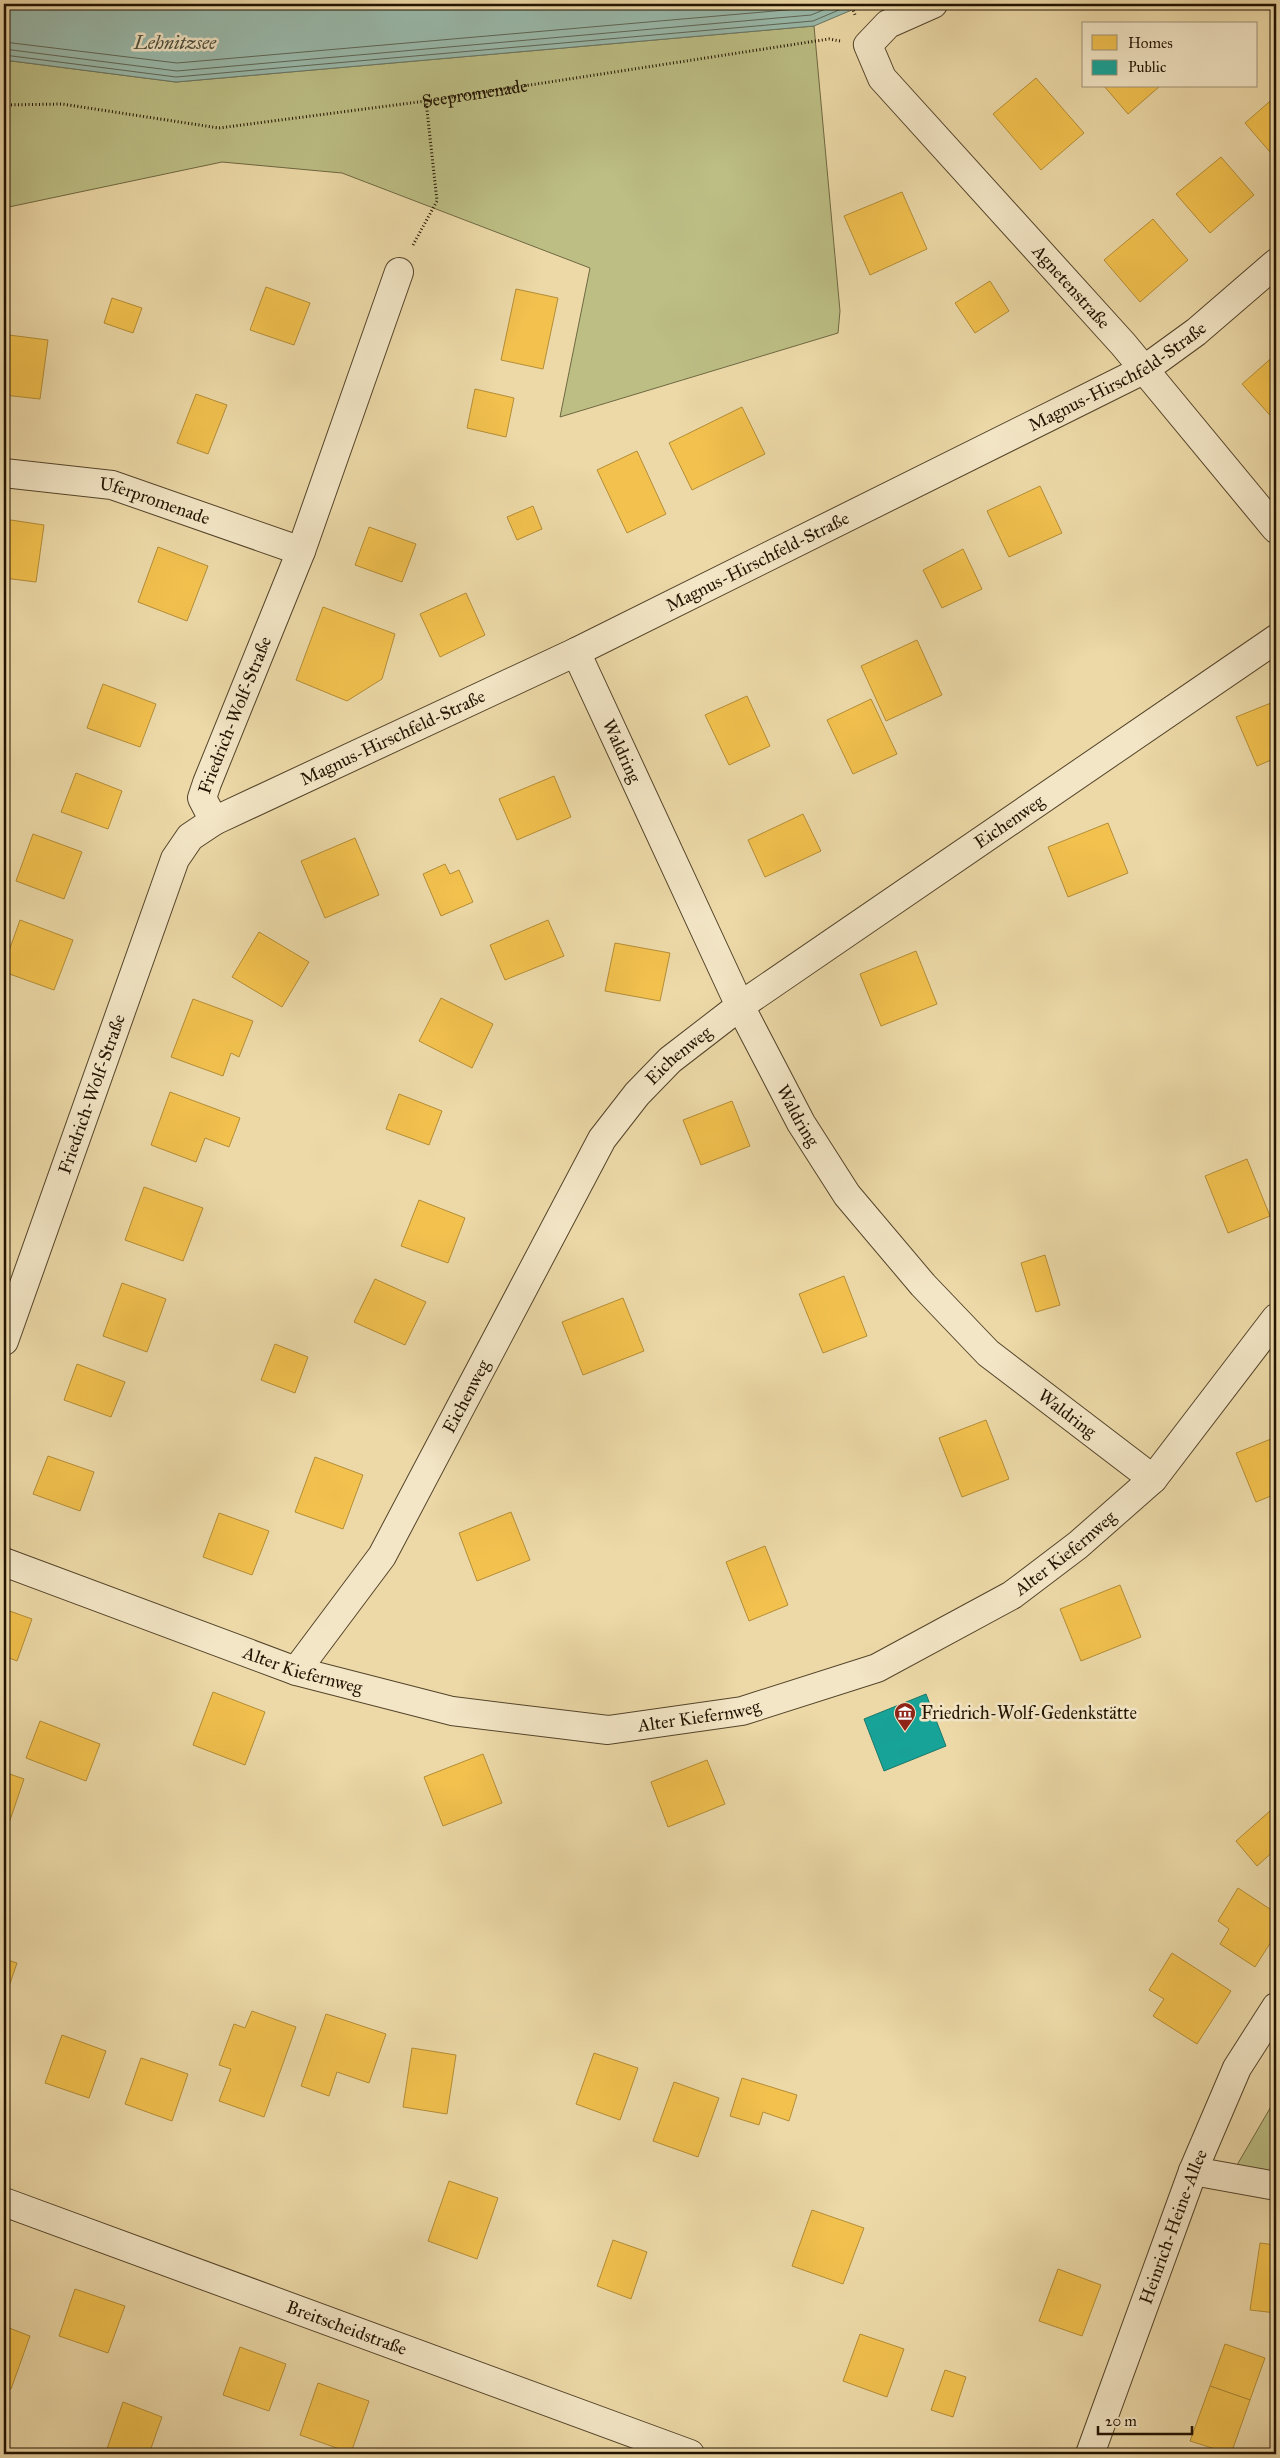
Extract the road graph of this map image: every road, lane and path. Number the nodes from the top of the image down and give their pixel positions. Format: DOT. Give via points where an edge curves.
graph roads {
  1 [pos="933,4"];
  2 [pos="868,45"];
  3 [pos="426,101"];
  4 [pos="4,105"];
  5 [pos="1276,263"];
  6 [pos="399,272"];
  7 [pos="1145,369"];
  8 [pos="4,473"];
  9 [pos="1276,529"];
  10 [pos="300,551"];
  11 [pos="1276,639"];
  12 [pos="576,652"];
  13 [pos="214,820"];
  14 [pos="740,1006"];
  15 [pos="1272,1331"];
  16 [pos="4,1341"];
  17 [pos="1153,1479"];
  18 [pos="4,1562"];
  19 [pos="296,1671"];
  20 [pos="1276,2007"];
  21 [pos="1193,2170"];
  22 [pos="1276,2186"];
  23 [pos="4,2202"];
  24 [pos="690,2454"];
  25 [pos="1090,2454"];
  1 -- 2 [label="street" via="888,24"];
  2 -- 3 [label="path, Seepromenade" via="829,39"];
  2 -- 7 [label="street, Agnetenstraße" via="882,78"];
  3 -- 4 [label="path, Seepromenade" via="219,128 62,104"];
  3 -- 6 [label="path" via="437,201"];
  5 -- 7 [label="street, Magnus-Hirschfeld-Straße" via="1196,332"];
  6 -- 10 [label="street, Friedrich-Wolf-Straße"];
  7 -- 9 [label="street, Agnetenstraße"];
  7 -- 12 [label="street, Magnus-Hirschfeld-Straße"];
  8 -- 10 [label="street, Uferpromenade" via="112,485"];
  10 -- 13 [label="street, Friedrich-Wolf-Straße" via="202,798"];
  11 -- 14 [label="street, Eichenweg"];
  12 -- 13 [label="street, Magnus-Hirschfeld-Straße"];
  12 -- 14 [label="street, Waldring"];
  13 -- 16 [label="street, Friedrich-Wolf-Straße" via="190,837 175,859"];
  14 -- 17 [label="street, Waldring" via="801,1123 847,1195 923,1285 988,1353"];
  14 -- 19 [label="street, Eichenweg" via="670,1060 637,1094 602,1139 382,1556"];
  15 -- 17 [label="street, Alter Kiefernweg"];
  17 -- 19 [label="street, Alter Kiefernweg" via="1078,1545 1012,1595 877,1668 742,1711 608,1730 452,1711"];
  18 -- 19 [label="street, Alter Kiefernweg"];
  20 -- 21 [label="street, Heinrich-Heine-Allee" via="1237,2068"];
  21 -- 22 [label="street"];
  21 -- 25 [label="street, Heinrich-Heine-Allee"];
  23 -- 24 [label="street, Breitscheidstraße"];
}
